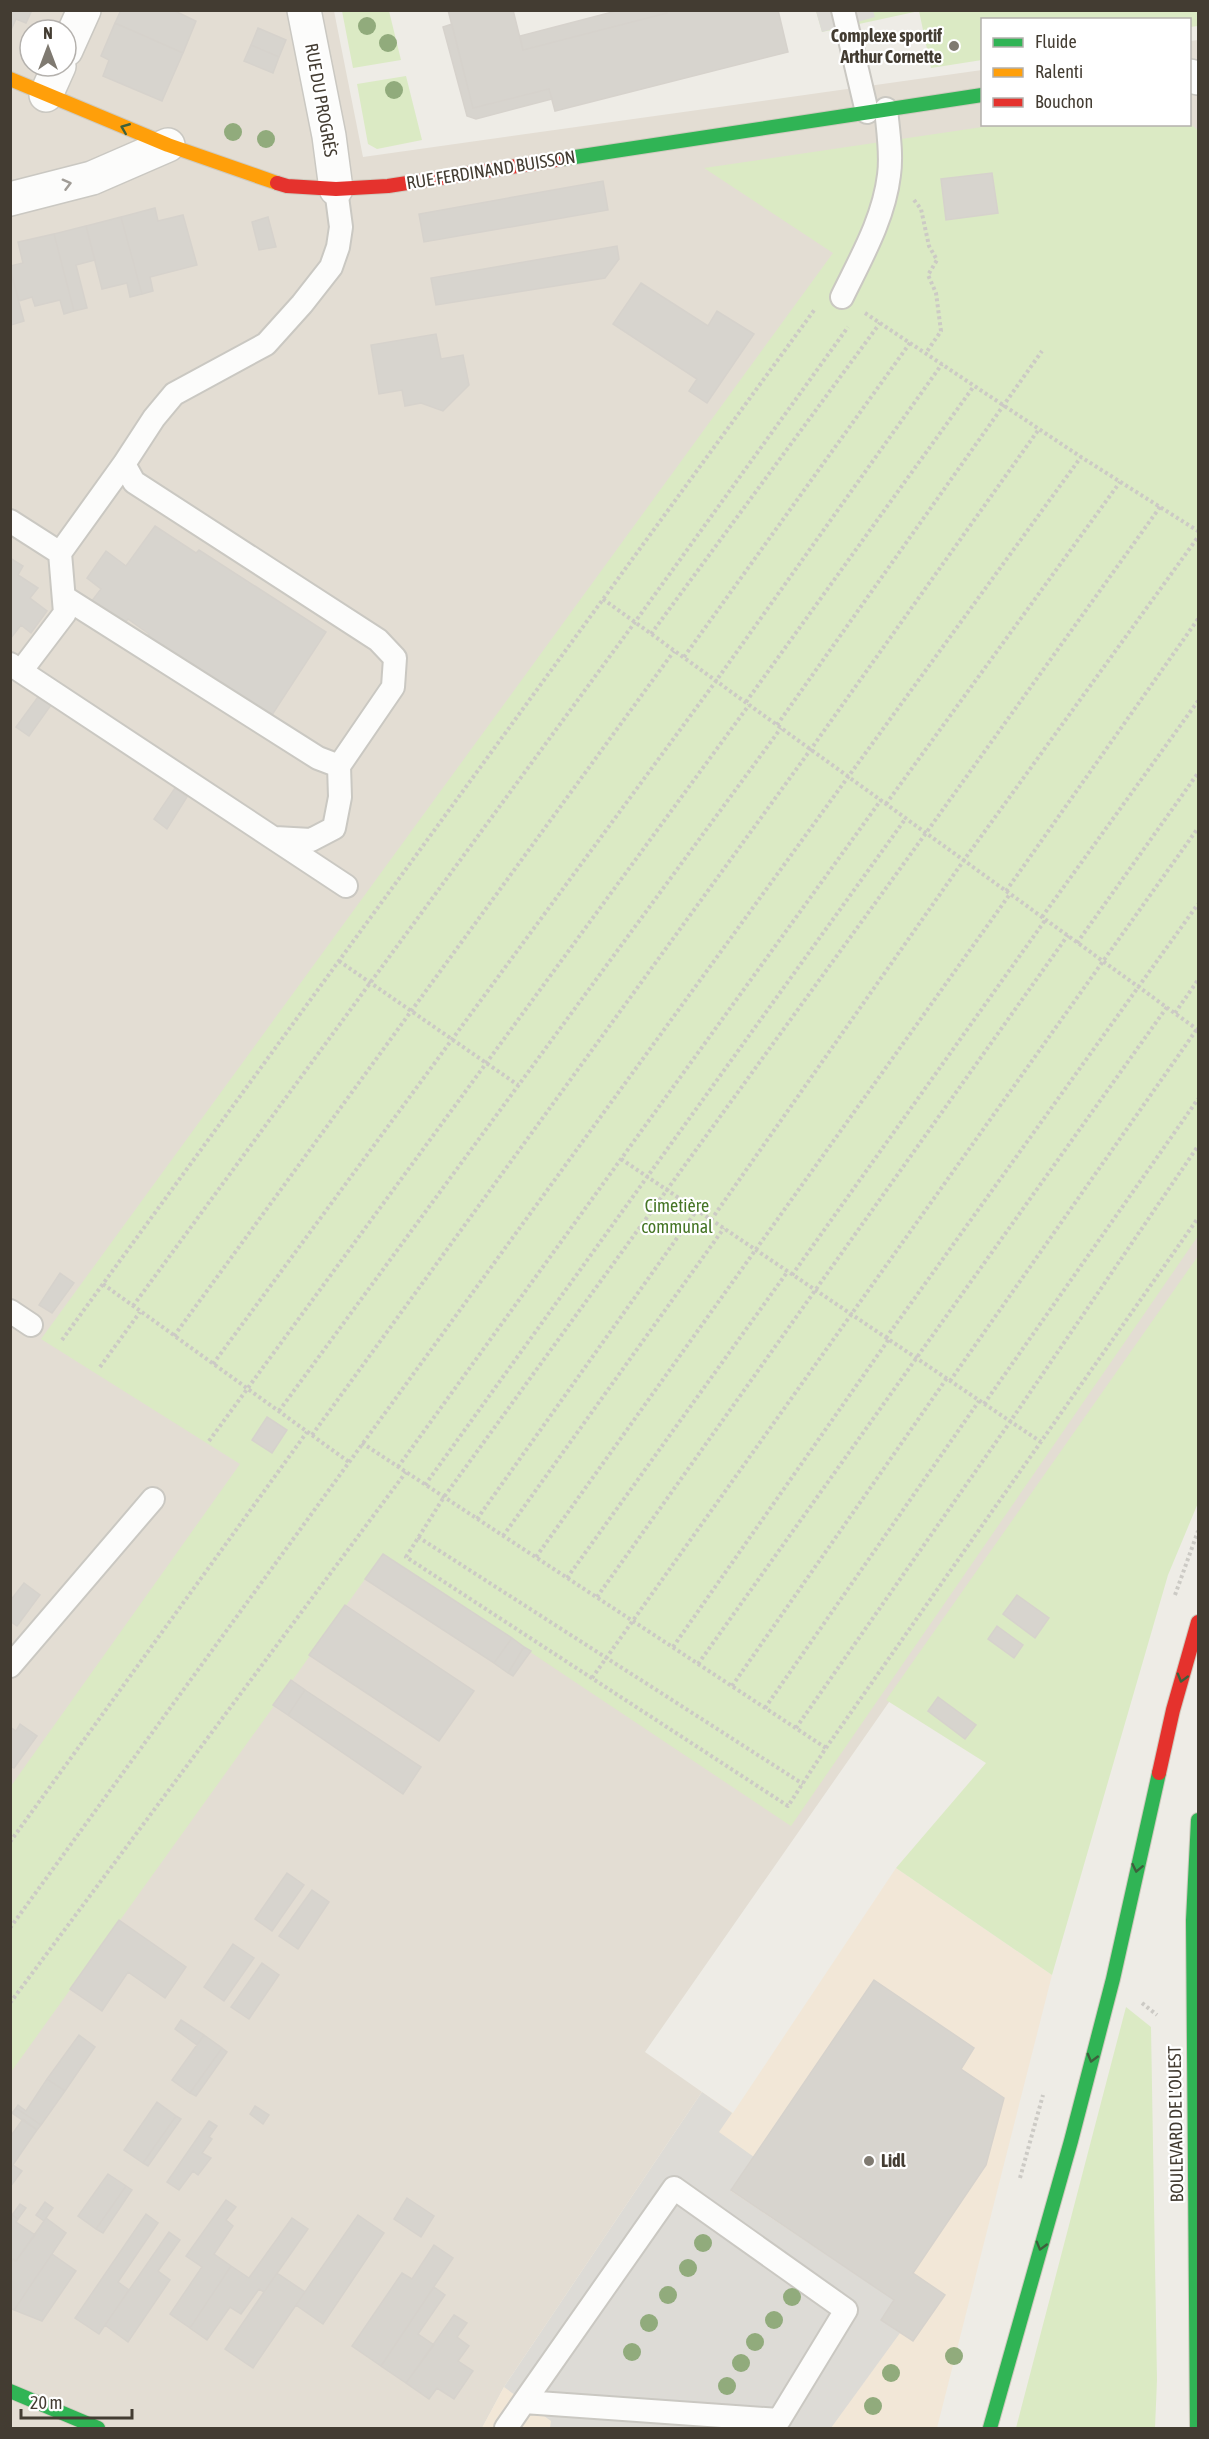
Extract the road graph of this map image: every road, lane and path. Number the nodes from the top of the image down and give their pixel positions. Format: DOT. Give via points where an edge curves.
graph roads {
  1 [pos="304,10"];
  2 [pos="843,10"];
  3 [pos="10,79"];
  4 [pos="53,80"];
  5 [pos="981,95"];
  6 [pos="876,111"];
  7 [pos="168,146"];
  8 [pos="890,173"];
  9 [pos="336,189"];
  10 [pos="10,199"];
  11 [pos="851,303"];
  12 [pos="880,323"];
  13 [pos="910,343"];
  14 [pos="1042,351"];
  15 [pos="926,353"];
  16 [pos="942,364"];
  17 [pos="974,386"];
  18 [pos="1004,406"];
  19 [pos="1039,429"];
  20 [pos="1081,457"];
  21 [pos="124,464"];
  22 [pos="1120,482"];
  23 [pos="1160,507"];
  24 [pos="10,521"];
  25 [pos="1198,531"];
  26 [pos="1198,537"];
  27 [pos="60,553"];
  28 [pos="64,597"];
  29 [pos="603,599"];
  30 [pos="1198,619"];
  31 [pos="635,622"];
  32 [pos="651,634"];
  33 [pos="675,651"];
  34 [pos="684,657"];
  35 [pos="16,668"];
  36 [pos="716,681"];
  37 [pos="1198,701"];
  38 [pos="748,704"];
  39 [pos="779,726"];
  40 [pos="811,749"];
  41 [pos="339,766"];
  42 [pos="1198,773"];
  43 [pos="848,776"];
  44 [pos="881,800"];
  45 [pos="886,804"];
  46 [pos="906,818"];
  47 [pos="1198,828"];
  48 [pos="926,833"];
  49 [pos="273,838"];
  50 [pos="964,860"];
  51 [pos="346,886"];
  52 [pos="1008,892"];
  53 [pos="1198,904"];
  54 [pos="1044,918"];
  55 [pos="1068,935"];
  56 [pos="1077,943"];
  57 [pos="339,961"];
  58 [pos="1103,961"];
  59 [pos="1198,980"];
  60 [pos="370,982"];
  61 [pos="1139,987"];
  62 [pos="1167,1007"];
  63 [pos="411,1011"];
  64 [pos="1175,1013"];
  65 [pos="1198,1030"];
  66 [pos="452,1039"];
  67 [pos="487,1063"];
  68 [pos="518,1085"];
  69 [pos="1198,1099"];
  70 [pos="1198,1146"];
  71 [pos="621,1159"];
  72 [pos="647,1176"];
  73 [pos="667,1190"];
  74 [pos="697,1210"];
  75 [pos="1198,1218"];
  76 [pos="711,1220"];
  77 [pos="724,1228"];
  78 [pos="754,1249"];
  79 [pos="790,1273"];
  80 [pos="102,1284"];
  81 [pos="815,1290"];
  82 [pos="133,1306"];
  83 [pos="10,1311"];
  84 [pos="140,1312"];
  85 [pos="852,1315"];
  86 [pos="31,1325"];
  87 [pos="174,1336"];
  88 [pos="888,1339"];
  89 [pos="62,1340"];
  90 [pos="917,1359"];
  91 [pos="213,1364"];
  92 [pos="100,1367"];
  93 [pos="948,1380"];
  94 [pos="247,1388"];
  95 [pos="982,1402"];
  96 [pos="279,1411"];
  97 [pos="1010,1422"];
  98 [pos="307,1431"];
  99 [pos="312,1435"];
  100 [pos="209,1441"];
  101 [pos="1041,1442"];
  102 [pos="362,1443"];
  103 [pos="349,1462"];
  104 [pos="398,1467"];
  105 [pos="406,1472"];
  106 [pos="425,1485"];
  107 [pos="444,1497"];
  108 [pos="153,1499"];
  109 [pos="477,1519"];
  110 [pos="504,1536"];
  111 [pos="418,1537"];
  112 [pos="536,1557"];
  113 [pos="567,1578"];
  114 [pos="597,1597"];
  115 [pos="634,1621"];
  116 [pos="1198,1622"];
  117 [pos="673,1647"];
  118 [pos="606,1659"];
  119 [pos="698,1664"];
  120 [pos="10,1666"];
  121 [pos="592,1678"];
  122 [pos="732,1686"];
  123 [pos="765,1708"];
  124 [pos="796,1728"];
  125 [pos="826,1748"];
  126 [pos="803,1784"];
  127 [pos="1198,1820"];
  128 [pos="10,1842"];
  129 [pos="10,1928"];
  130 [pos="10,2004"];
  131 [pos="10,2391"];
  132 [pos="524,2402"];
  133 [pos="992,2426"];
  134 [pos="98,2428"];
  135 [pos="506,2428"];
  136 [pos="1197,2428"];
  1 -- 9 [label="street, RUE DU PROGRÈS"];
  2 -- 6 [label="lane"];
  3 -- 4 [label="main road, RUE FERDINAND BUISSON"];
  7 -- 4 [label="main road, RUE FERDINAND BUISSON, one-way"];
  5 -- 6 [label="main road, RUE FERDINAND BUISSON"];
  6 -- 8 [label="lane"];
  6 -- 9 [label="main road, RUE FERDINAND BUISSON" via="388,186"];
  7 -- 9 [label="main road, RUE FERDINAND BUISSON" via="287,186"];
  10 -- 7 [label="street, one-way" via="92,178"];
  8 -- 11 [label="lane"];
  8 -- 15 [label="path" via="921,209 929,246 938,260 928,275 936,292 941,332"];
  9 -- 21 [label="lane" via="341,227 338,247 330,267 302,304 266,344 174,394"];
  11 -- 12 [label="path"];
  11 -- 29 [label="path" via="829,289"];
  11 -- 31 [label="path"];
  12 -- 13 [label="path"];
  12 -- 32 [label="path"];
  13 -- 15 [label="path"];
  13 -- 34 [label="path"];
  14 -- 18 [label="path"];
  15 -- 16 [label="path"];
  16 -- 17 [label="path"];
  16 -- 36 [label="path"];
  17 -- 18 [label="path"];
  17 -- 38 [label="path"];
  18 -- 19 [label="path"];
  18 -- 39 [label="path"];
  19 -- 20 [label="path"];
  19 -- 40 [label="path"];
  20 -- 22 [label="path"];
  20 -- 43 [label="path"];
  21 -- 27 [label="lane"];
  21 -- 41 [label="lane" via="134,482 378,640 395,658 393,687"];
  22 -- 23 [label="path"];
  22 -- 45 [label="path"];
  23 -- 25 [label="path"];
  23 -- 48 [label="path"];
  24 -- 27 [label="lane"];
  26 -- 50 [label="path"];
  27 -- 28 [label="lane"];
  28 -- 35 [label="lane" via="65,613"];
  28 -- 41 [label="lane" via="318,758"];
  29 -- 31 [label="path"];
  29 -- 57 [label="path"];
  30 -- 52 [label="path"];
  31 -- 32 [label="path"];
  31 -- 60 [label="path"];
  32 -- 33 [label="path"];
  33 -- 34 [label="path"];
  33 -- 63 [label="path"];
  34 -- 36 [label="path"];
  35 -- 49 [label="lane"];
  36 -- 38 [label="path"];
  36 -- 66 [label="path"];
  37 -- 54 [label="path"];
  38 -- 39 [label="path"];
  38 -- 67 [label="path"];
  39 -- 40 [label="path"];
  39 -- 68 [label="path"];
  40 -- 43 [label="path"];
  40 -- 99 [label="path"];
  41 -- 49 [label="lane" via="340,797 334,828 311,840"];
  42 -- 56 [label="path"];
  43 -- 44 [label="path"];
  43 -- 102 [label="path"];
  44 -- 45 [label="path"];
  44 -- 71 [label="path"];
  45 -- 46 [label="path"];
  46 -- 48 [label="path"];
  46 -- 72 [label="path"];
  47 -- 58 [label="path"];
  48 -- 50 [label="path"];
  48 -- 73 [label="path"];
  49 -- 51 [label="lane"];
  50 -- 52 [label="path"];
  50 -- 76 [label="path"];
  52 -- 54 [label="path"];
  52 -- 78 [label="path"];
  53 -- 61 [label="path"];
  54 -- 55 [label="path"];
  54 -- 79 [label="path"];
  55 -- 56 [label="path"];
  55 -- 81 [label="path"];
  56 -- 58 [label="path"];
  57 -- 60 [label="path"];
  57 -- 80 [label="path"];
  58 -- 61 [label="path"];
  58 -- 85 [label="path"];
  59 -- 64 [label="path"];
  60 -- 63 [label="path"];
  60 -- 82 [label="path"];
  61 -- 62 [label="path"];
  61 -- 88 [label="path"];
  62 -- 64 [label="path"];
  62 -- 90 [label="path"];
  63 -- 66 [label="path"];
  63 -- 87 [label="path"];
  64 -- 65 [label="path"];
  65 -- 93 [label="path"];
  66 -- 67 [label="path"];
  66 -- 91 [label="path"];
  67 -- 68 [label="path"];
  67 -- 94 [label="path"];
  68 -- 96 [label="path"];
  69 -- 95 [label="path"];
  70 -- 97 [label="path"];
  71 -- 72 [label="path"];
  71 -- 104 [label="path"];
  72 -- 73 [label="path"];
  72 -- 106 [label="path"];
  73 -- 74 [label="path"];
  73 -- 107 [label="path"];
  74 -- 76 [label="path"];
  74 -- 109 [label="path"];
  75 -- 101 [label="path"];
  76 -- 77 [label="path"];
  77 -- 78 [label="path"];
  77 -- 110 [label="path"];
  78 -- 79 [label="path"];
  78 -- 112 [label="path"];
  79 -- 81 [label="path"];
  79 -- 113 [label="path"];
  80 -- 82 [label="path"];
  80 -- 89 [label="path"];
  81 -- 85 [label="path"];
  81 -- 114 [label="path"];
  82 -- 84 [label="path"];
  83 -- 86 [label="lane"];
  84 -- 87 [label="path"];
  84 -- 92 [label="path"];
  85 -- 88 [label="path"];
  85 -- 115 [label="path"];
  87 -- 91 [label="path"];
  88 -- 90 [label="path"];
  88 -- 117 [label="path"];
  90 -- 93 [label="path"];
  90 -- 119 [label="path"];
  91 -- 94 [label="path"];
  93 -- 95 [label="path"];
  93 -- 122 [label="path"];
  94 -- 96 [label="path"];
  94 -- 100 [label="path"];
  95 -- 97 [label="path"];
  95 -- 123 [label="path"];
  96 -- 98 [label="path"];
  97 -- 101 [label="path"];
  97 -- 124 [label="path"];
  98 -- 99 [label="path"];
  98 -- 128 [label="path"];
  99 -- 103 [label="path"];
  101 -- 125 [label="path"];
  102 -- 103 [label="path"];
  102 -- 104 [label="path"];
  103 -- 129 [label="path"];
  104 -- 105 [label="path"];
  105 -- 106 [label="path"];
  105 -- 130 [label="path"];
  106 -- 107 [label="path"];
  107 -- 109 [label="path"];
  107 -- 111 [label="path"];
  108 -- 120 [label="lane"];
  109 -- 110 [label="path"];
  110 -- 112 [label="path"];
  111 -- 118 [label="path"];
  111 -- 121 [label="path" via="406,1557"];
  112 -- 113 [label="path"];
  113 -- 114 [label="path"];
  114 -- 115 [label="path"];
  115 -- 117 [label="path"];
  115 -- 118 [label="path"];
  116 -- 133 [label="main road, one-way" via="1173,1710 1113,1979"];
  117 -- 119 [label="path"];
  118 -- 121 [label="path"];
  118 -- 126 [label="path"];
  119 -- 122 [label="path"];
  121 -- 126 [label="path" via="789,1806"];
  122 -- 123 [label="path"];
  123 -- 124 [label="path"];
  124 -- 125 [label="path"];
  125 -- 126 [label="path"];
  127 -- 136 [label="main road, BOULEVARD DE L'OUEST" via="1193,1920"];
  131 -- 134 [label="main road"];
  132 -- 132 [label="lane" via="779,2420 846,2310 675,2188"];
  132 -- 135 [label="lane"];
}
